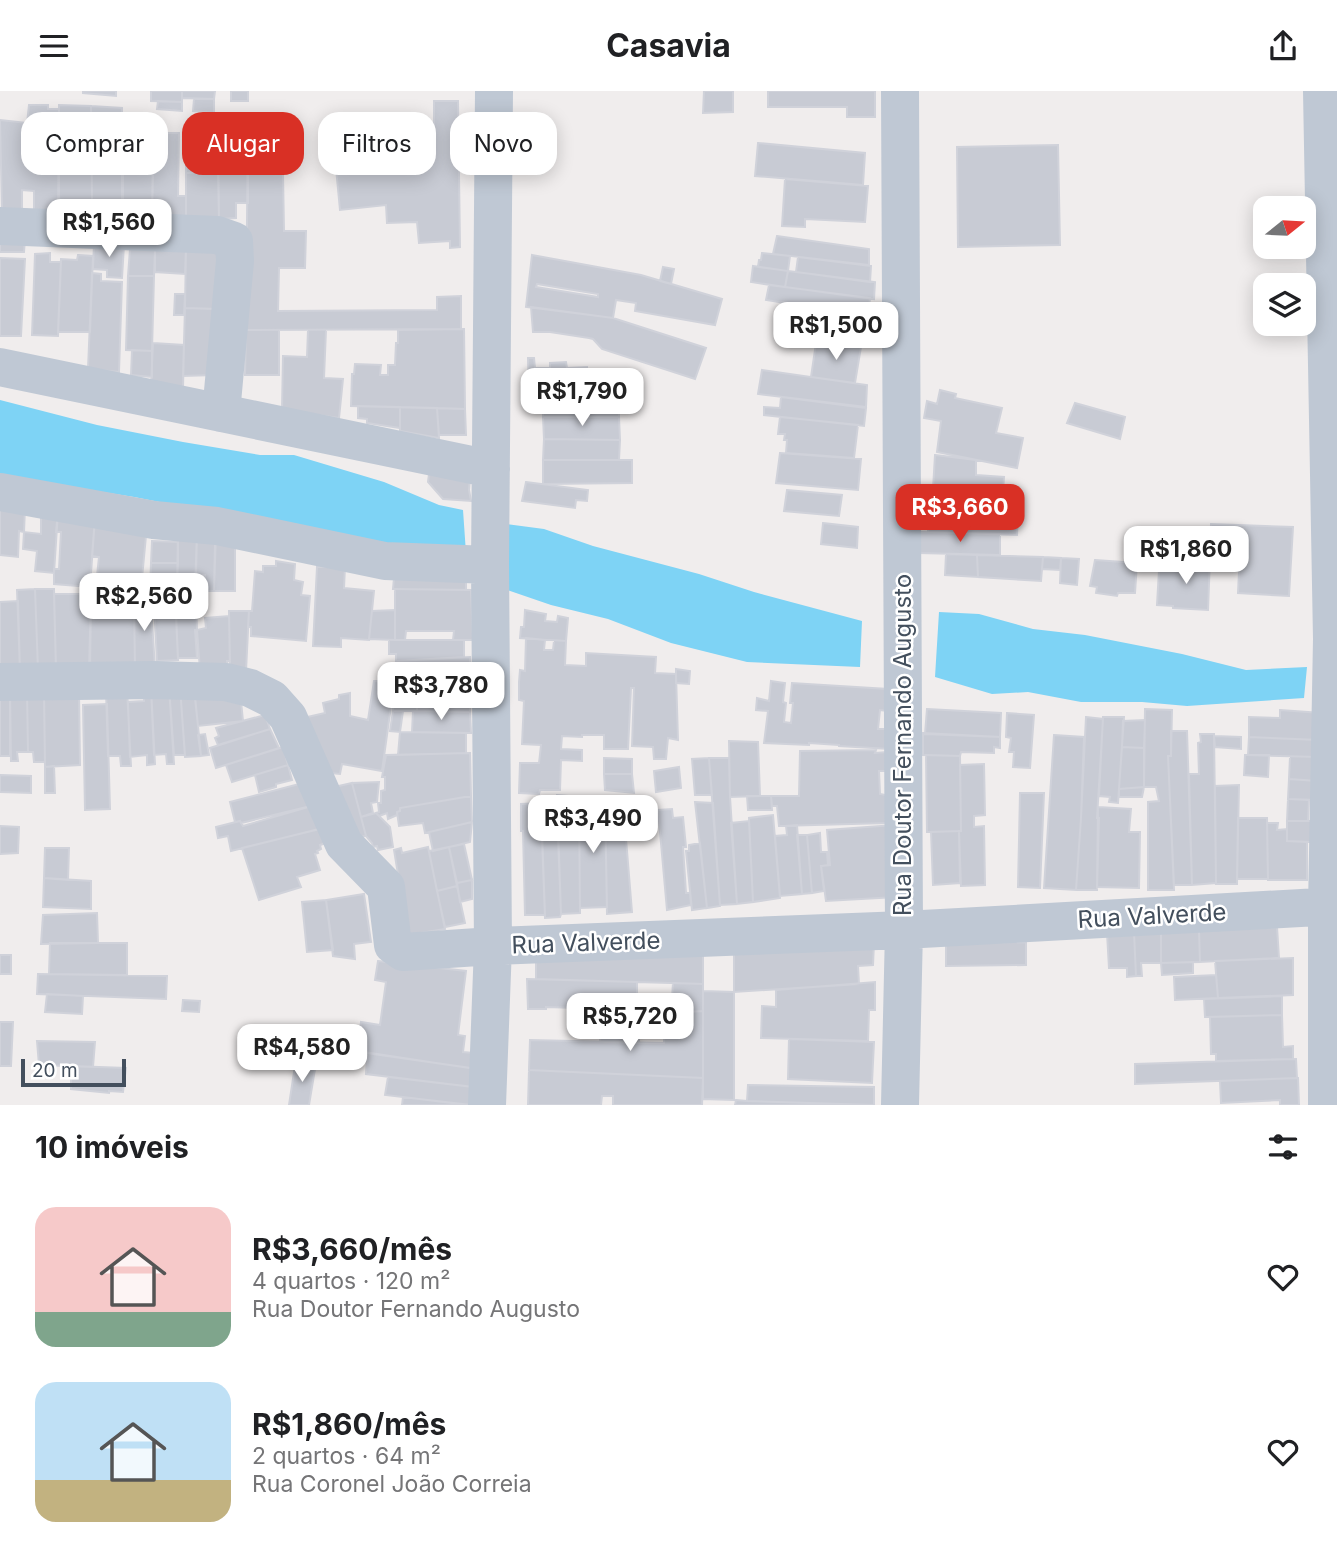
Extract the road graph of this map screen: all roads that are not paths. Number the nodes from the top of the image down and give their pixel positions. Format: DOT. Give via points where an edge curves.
graph roads {
  1 [pos="494,91"];
  2 [pos="900,91"];
  3 [pos="1322,91"];
  4 [pos="0,226"];
  5 [pos="0,366"];
  6 [pos="222,412"];
  7 [pos="491,469"];
  8 [pos="0,492"];
  9 [pos="490,565"];
  10 [pos="1335,638"];
  11 [pos="0,682"];
  12 [pos="1332,907"];
  13 [pos="904,930"];
  14 [pos="493,946"];
  15 [pos="487,1105"];
  16 [pos="900,1105"];
  17 [pos="1327,1105"];
  1 -- 7 [label="street"];
  2 -- 13 [label="street, Rua Doutor Fernando Augusto"];
  3 -- 10 [label="street"];
  4 -- 6 [label="street" via="217,235 234,241"];
  5 -- 6 [label="street"];
  6 -- 7 [label="street"];
  7 -- 9 [label="street"];
  8 -- 9 [label="street" via="154,520 217,526 385,561"];
  9 -- 14 [label="street"];
  10 -- 12 [label="street"];
  11 -- 14 [label="street, Rua Valverde" via="226,682 260,692 288,717 344,843 386,887 393,945 410,953"];
  12 -- 13 [label="street, Rua Valverde"];
  12 -- 17 [label="street"];
  13 -- 14 [label="street, Rua Valverde"];
  13 -- 16 [label="street, Rua Doutor Fernando Augusto"];
  14 -- 15 [label="street"];
}
